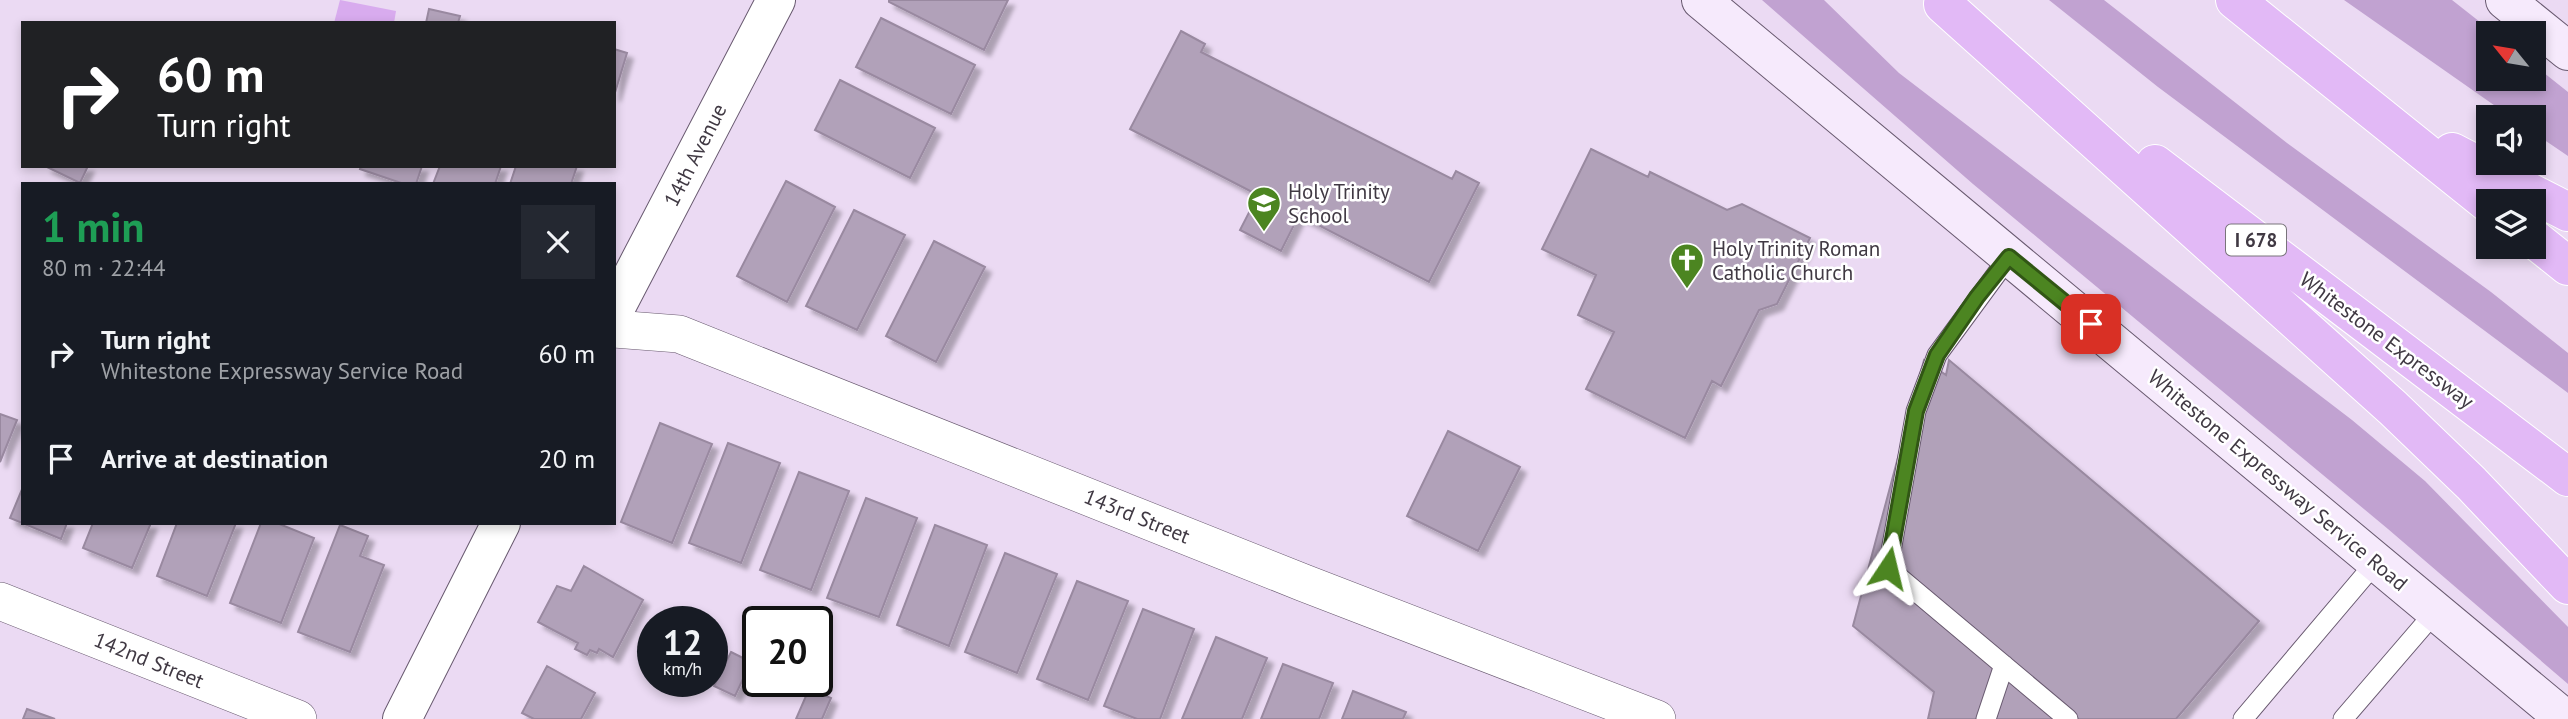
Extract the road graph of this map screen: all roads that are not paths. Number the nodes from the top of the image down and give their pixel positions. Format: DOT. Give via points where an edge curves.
graph roads {
  1 [pos="776,0"];
  2 [pos="1701,0"];
  3 [pos="2235,0"];
  4 [pos="2505,0"];
  5 [pos="1941,2"];
  6 [pos="2568,51"];
  7 [pos="2372,111"];
  8 [pos="2476,193"];
  9 [pos="2568,212"];
  10 [pos="2546,249"];
  11 [pos="2009,257"];
  12 [pos="2568,266"];
  13 [pos="616,307"];
  14 [pos="616,329"];
  15 [pos="2568,477"];
  16 [pos="500,525"];
  17 [pos="2376,562"];
  18 [pos="2568,584"];
  19 [pos="0,601"];
  20 [pos="2436,611"];
  21 [pos="2004,665"];
  22 [pos="298,719"];
  23 [pos="401,719"];
  24 [pos="1657,719"];
  25 [pos="1986,719"];
  26 [pos="2068,719"];
  27 [pos="2243,719"];
  28 [pos="2343,719"];
  29 [pos="2565,719"];
  1 -- 13 [label="street, 14th Avenue"];
  2 -- 11 [label="main road, Whitestone Expressway Service Road"];
  3 -- 7 [label="highway"];
  4 -- 6 [label="main road"];
  5 -- 15 [label="highway, Whitestone Expressway / I 678"];
  5 -- 18 [label="highway" via="2393,408"];
  7 -- 8 [label="highway"];
  7 -- 9 [label="highway"];
  10 -- 12 [label="highway"];
  11 -- 17 [label="main road, Whitestone Expressway Service Road"];
  11 -- 21 [label="lane" via="1937,355 1916,411 1888,568"];
  14 -- 24 [label="street, 143rd Street" via="679,334"];
  16 -- 23 [label="street"];
  17 -- 20 [label="main road, Whitestone Expressway Service Road"];
  17 -- 27 [label="lane"];
  19 -- 22 [label="street, 142nd Street"];
  20 -- 28 [label="lane"];
  20 -- 29 [label="main road, Whitestone Expressway Service Road"];
  21 -- 25 [label="lane"];
  21 -- 26 [label="lane"];
}
